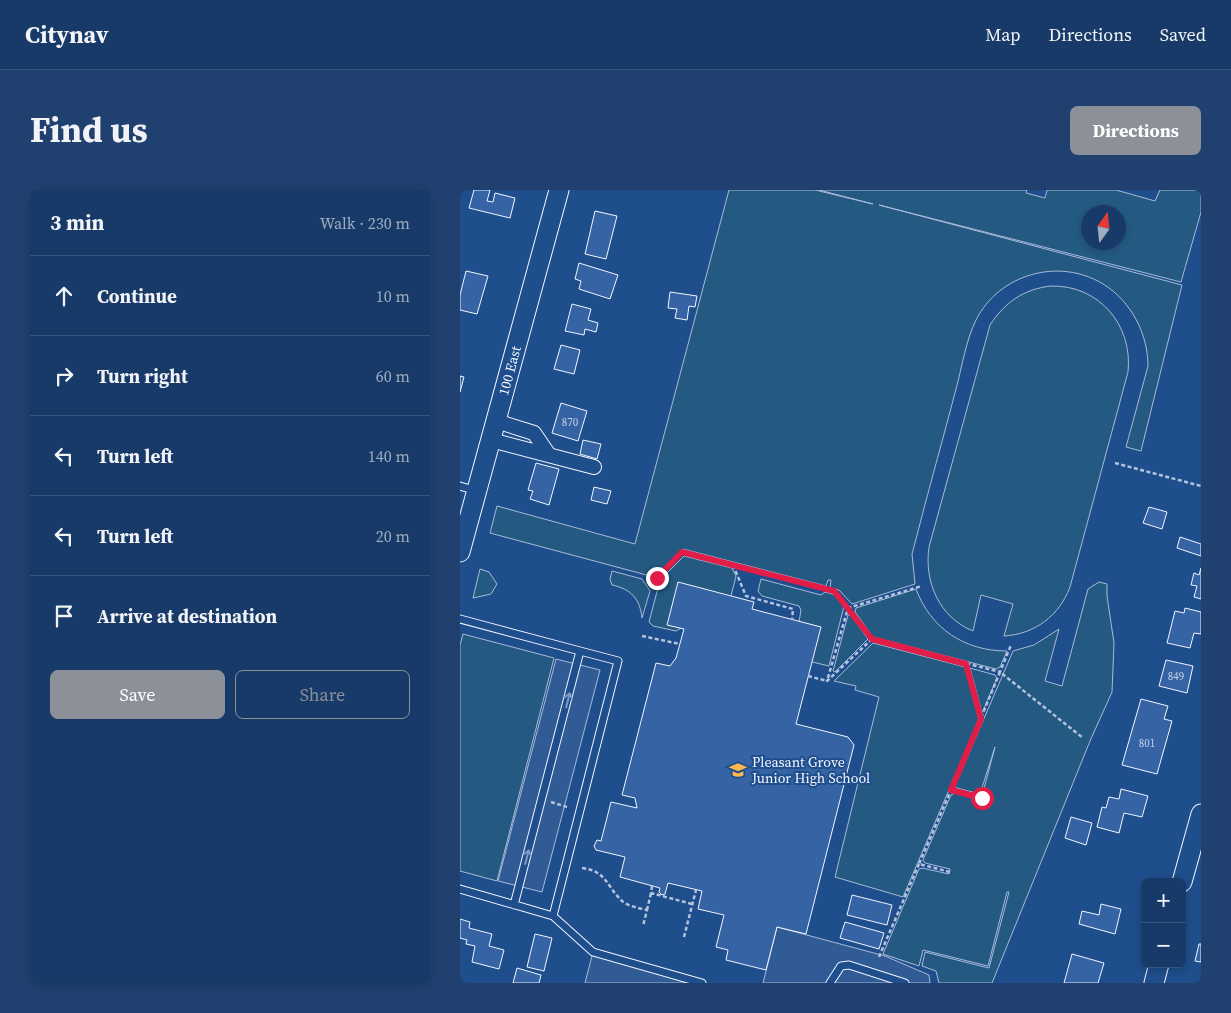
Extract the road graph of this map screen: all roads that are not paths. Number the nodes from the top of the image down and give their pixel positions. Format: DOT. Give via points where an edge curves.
graph roads {
  1 [pos="559,190"];
  2 [pos="496,421"];
  3 [pos="491,440"];
  4 [pos="549,455"];
  5 [pos="594,468"];
  6 [pos="468,488"];
  7 [pos="460,552"];
  8 [pos="460,619"];
  9 [pos="580,651"];
  10 [pos="1201,814"];
  11 [pos="1183,878"];
  12 [pos="460,889"];
  13 [pos="514,904"];
  14 [pos="553,916"];
  15 [pos="1158,968"];
  16 [pos="702,983"];
  17 [pos="830,983"];
  18 [pos="905,983"];
  19 [pos="1154,983"];
  1 -- 2 [label="main road, 100 East"];
  2 -- 3 [label="main road, 100 East"];
  2 -- 4 [label="street" via="534,433"];
  3 -- 4 [label="street"];
  3 -- 6 [label="main road, 100 East"];
  4 -- 5 [label="street"];
  6 -- 7 [label="main road, 100 East"];
  8 -- 9 [label="lane"];
  13 -- 9 [label="lane, one-way"];
  9 -- 14 [label="lane" via="618,661"];
  10 -- 11 [label="main road"];
  12 -- 13 [label="lane"];
  13 -- 14 [label="lane"];
  14 -- 16 [label="lane" via="593,952"];
  15 -- 19 [label="main road"];
  17 -- 18 [label="lane" via="841,966 849,965"];
}
